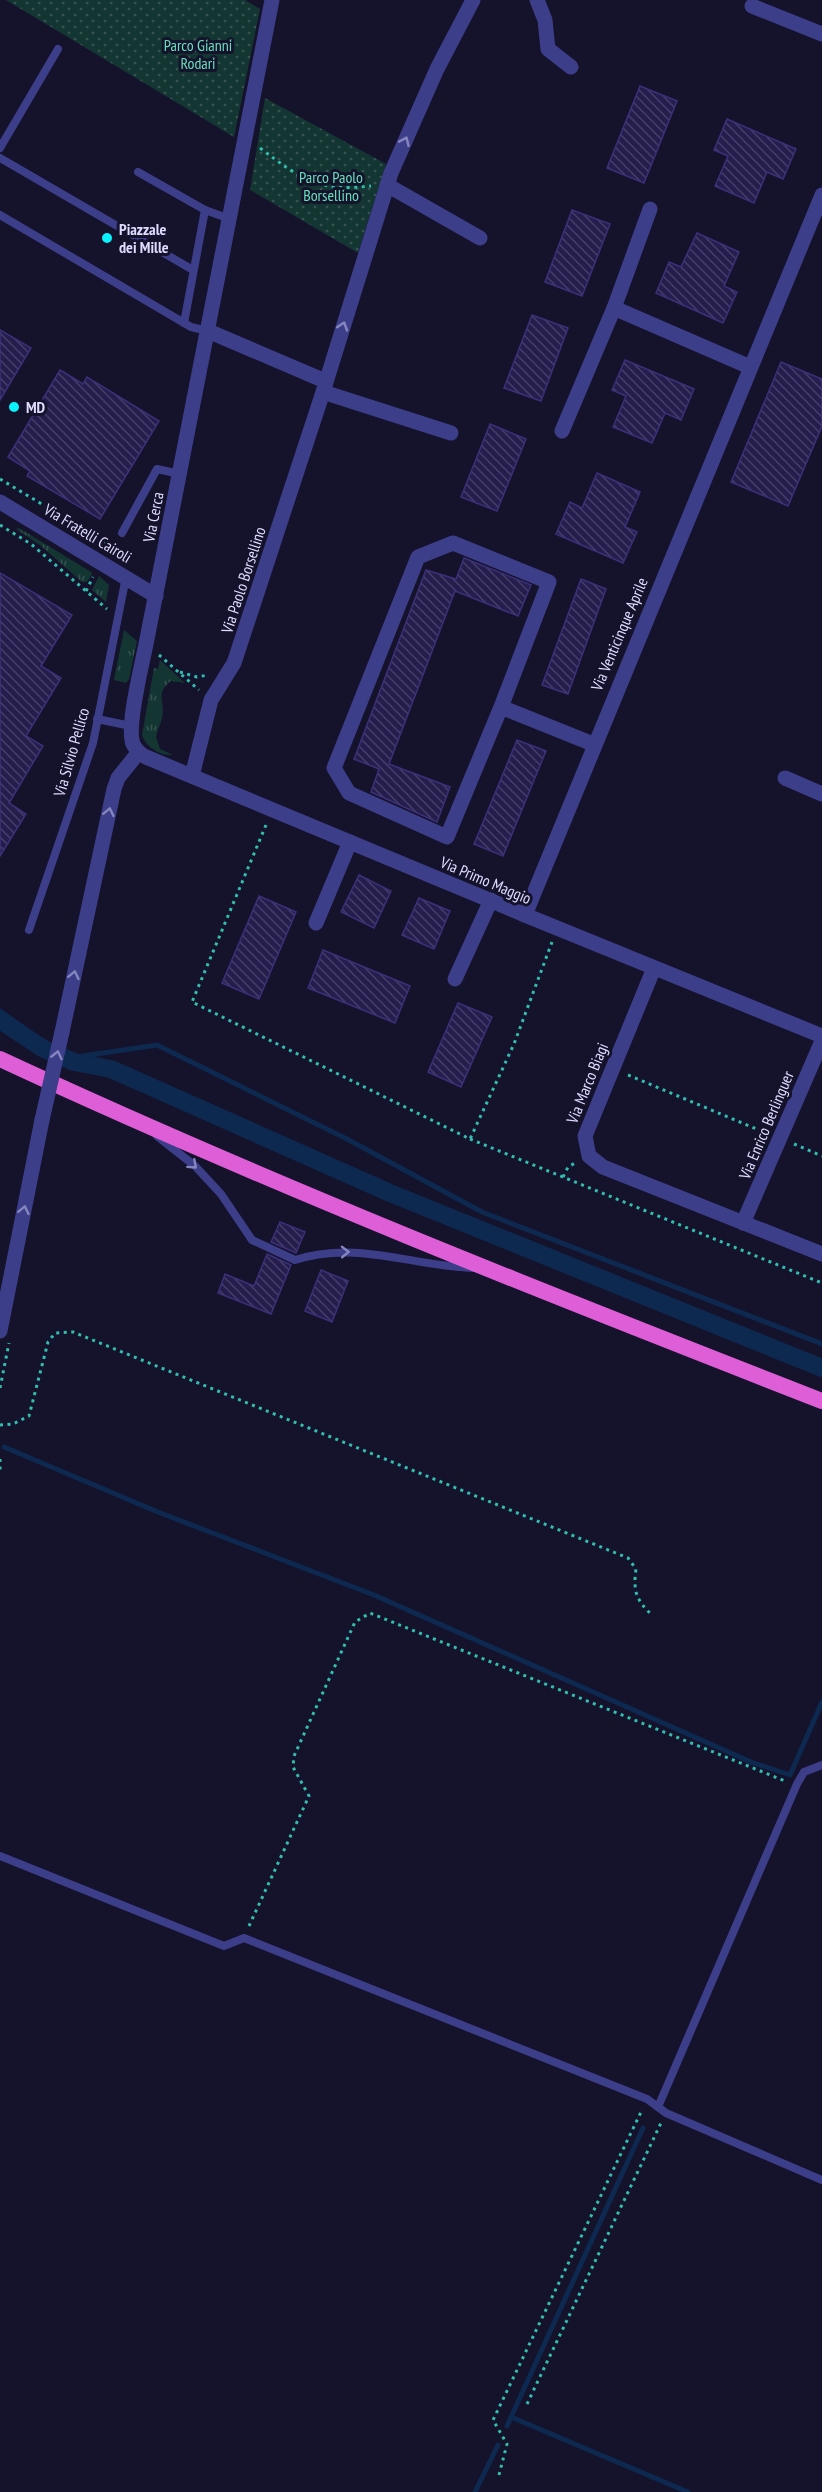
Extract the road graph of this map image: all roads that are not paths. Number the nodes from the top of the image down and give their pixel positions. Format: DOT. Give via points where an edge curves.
graph roads {
  1 [pos="272,0"];
  2 [pos="473,0"];
  3 [pos="537,0"];
  4 [pos="752,6"];
  5 [pos="822,34"];
  6 [pos="58,49"];
  7 [pos="571,67"];
  8 [pos="0,148"];
  9 [pos="0,158"];
  10 [pos="138,172"];
  11 [pos="387,185"];
  12 [pos="822,195"];
  13 [pos="650,209"];
  14 [pos="205,210"];
  15 [pos="0,215"];
  16 [pos="230,219"];
  17 [pos="480,238"];
  18 [pos="193,270"];
  19 [pos="614,308"];
  20 [pos="184,323"];
  21 [pos="208,331"];
  22 [pos="750,367"];
  23 [pos="324,387"];
  24 [pos="562,431"];
  25 [pos="451,433"];
  26 [pos="180,474"];
  27 [pos="0,502"];
  28 [pos="122,533"];
  29 [pos="126,577"];
  30 [pos="156,596"];
  31 [pos="501,707"];
  32 [pos="97,719"];
  33 [pos="131,726"];
  34 [pos="593,744"];
  35 [pos="138,753"];
  36 [pos="192,776"];
  37 [pos="785,778"];
  38 [pos="822,794"];
  39 [pos="350,842"];
  40 [pos="491,900"];
  41 [pos="525,915"];
  42 [pos="316,923"];
  43 [pos="29,930"];
  44 [pos="654,968"];
  45 [pos="455,979"];
  46 [pos="822,1036"];
  47 [pos="822,1041"];
  48 [pos="0,1059"];
  49 [pos="148,1128"];
  50 [pos="743,1223"];
  51 [pos="822,1254"];
  52 [pos="483,1269"];
  53 [pos="0,1331"];
  54 [pos="822,1401"];
  55 [pos="822,1765"];
  56 [pos="0,1856"];
  57 [pos="658,2107"];
  58 [pos="822,2180"];
  1 -- 16 [label="street, Via Cerca"];
  11 -- 2 [label="street, Via Paolo Borsellino, one-way" via="436,69"];
  3 -- 7 [label="street" via="545,20 548,49"];
  4 -- 5 [label="street"];
  6 -- 8 [label="lane"];
  9 -- 18 [label="lane"];
  10 -- 14 [label="lane"];
  11 -- 17 [label="street"];
  23 -- 11 [label="street, Via Paolo Borsellino, one-way"];
  12 -- 22 [label="street, Via Venticinque Aprile"];
  13 -- 19 [label="street"];
  14 -- 16 [label="lane"];
  14 -- 18 [label="lane"];
  15 -- 20 [label="lane"];
  16 -- 21 [label="street, Via Cerca"];
  18 -- 20 [label="lane"];
  19 -- 22 [label="street"];
  19 -- 24 [label="street"];
  20 -- 21 [label="lane"];
  21 -- 23 [label="street"];
  21 -- 26 [label="street, Via Cerca"];
  22 -- 34 [label="street, Via Venticinque Aprile"];
  23 -- 25 [label="street"];
  23 -- 36 [label="street, Via Paolo Borsellino" via="234,663 211,700"];
  26 -- 28 [label="lane" via="158,469"];
  26 -- 30 [label="street, Via Cerca"];
  27 -- 29 [label="street, Via Fratelli Cairoli"];
  29 -- 30 [label="street, Via Fratelli Cairoli"];
  29 -- 32 [label="lane, Via Silvio Pellico"];
  30 -- 33 [label="street, Via Cerca"];
  31 -- 31 [label="street" via="447,837 349,793 334,768 418,556 453,543 549,582"];
  31 -- 34 [label="street"];
  32 -- 33 [label="lane"];
  32 -- 43 [label="lane, Via Silvio Pellico" via="93,743"];
  33 -- 35 [label="street, Via Cerca" via="132,743"];
  34 -- 41 [label="street, Via Venticinque Aprile"];
  35 -- 36 [label="street, Via Primo Maggio"];
  53 -- 35 [label="street, one-way, bridge" via="114,789"];
  36 -- 39 [label="street, Via Primo Maggio"];
  37 -- 38 [label="street"];
  39 -- 40 [label="street, Via Primo Maggio"];
  39 -- 42 [label="street"];
  40 -- 41 [label="street, Via Primo Maggio"];
  40 -- 45 [label="street"];
  41 -- 44 [label="street, Via Primo Maggio"];
  44 -- 46 [label="street, Via Primo Maggio"];
  44 -- 50 [label="street, Via Marco Biagi" via="585,1136 589,1156 603,1167"];
  47 -- 50 [label="street, Via Enrico Berlinguer"];
  48 -- 49 [label="highway"];
  49 -- 52 [label="highway"];
  49 -- 52 [label="lane, one-way" via="195,1166 221,1194 252,1240 295,1260 318,1253 352,1251 445,1268"];
  50 -- 51 [label="street, Via Marco Biagi"];
  52 -- 54 [label="highway"];
  55 -- 57 [label="lane" via="804,1772 797,1784"];
  56 -- 57 [label="lane" via="224,1946 244,1938 647,2099"];
  57 -- 58 [label="lane"];
}
